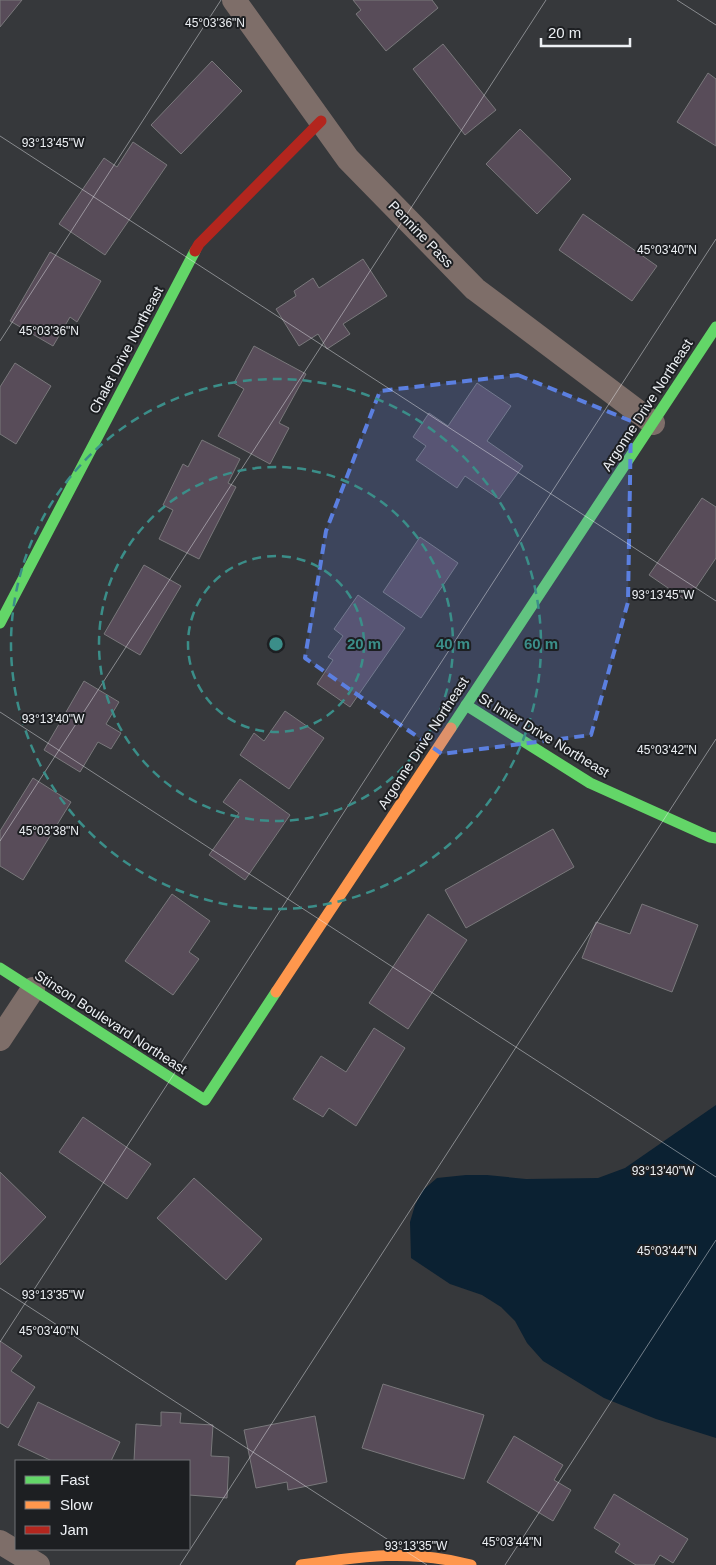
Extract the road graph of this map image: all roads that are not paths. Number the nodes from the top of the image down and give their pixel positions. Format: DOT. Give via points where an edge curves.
graph roads {
  1 [pos="234,0"];
  2 [pos="321,121"];
  3 [pos="716,328"];
  4 [pos="653,423"];
  5 [pos="0,623"];
  6 [pos="466,705"];
  7 [pos="716,838"];
  8 [pos="0,968"];
  9 [pos="33,989"];
  10 [pos="0,1039"];
  11 [pos="205,1100"];
  12 [pos="0,1542"];
  13 [pos="38,1565"];
  14 [pos="301,1565"];
  15 [pos="471,1565"];
  1 -- 2 [label="street, Pennine Pass"];
  2 -- 4 [label="street, Pennine Pass" via="348,159 475,289"];
  2 -- 5 [label="street, Chalet Drive Northeast" via="199,244"];
  3 -- 4 [label="street, Argonne Drive Northeast"];
  4 -- 6 [label="street, Argonne Drive Northeast"];
  6 -- 7 [label="street, St Imier Drive Northeast" via="590,783"];
  6 -- 11 [label="street, Argonne Drive Northeast"];
  8 -- 9 [label="street, Stinson Boulevard Northeast"];
  9 -- 10 [label="street"];
  9 -- 11 [label="street, Stinson Boulevard Northeast"];
  12 -- 13 [label="street"];
  14 -- 15 [label="street" via="392,1554 432,1556"];
}
